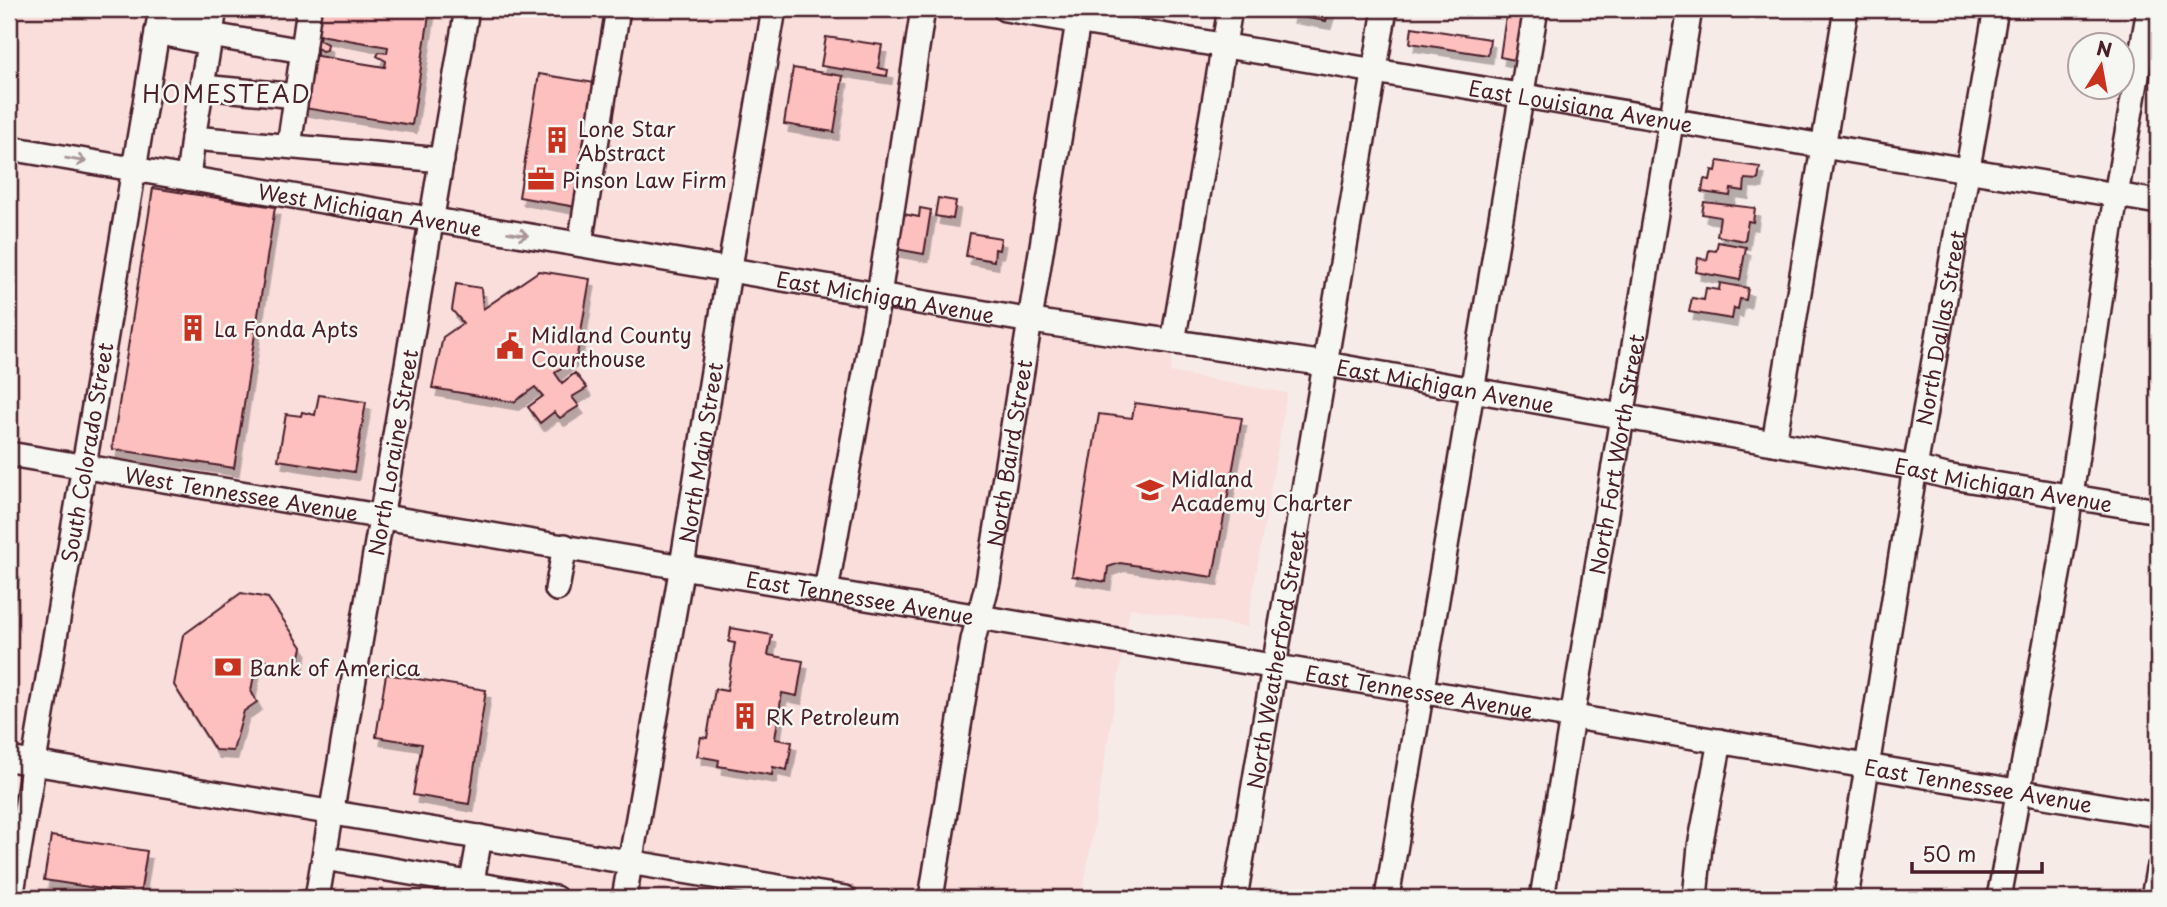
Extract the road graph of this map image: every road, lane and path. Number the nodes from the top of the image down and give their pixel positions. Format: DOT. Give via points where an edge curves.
graph roads {
  1 [pos="309,9"];
  2 [pos="467,9"];
  3 [pos="618,9"];
  4 [pos="774,9"];
  5 [pos="923,9"];
  6 [pos="1005,9"];
  7 [pos="1230,9"];
  8 [pos="1385,9"];
  9 [pos="1535,9"];
  10 [pos="1690,9"];
  11 [pos="1846,9"];
  12 [pos="1996,9"];
  13 [pos="2149,9"];
  14 [pos="1079,15"];
  15 [pos="159,18"];
  16 [pos="212,28"];
  17 [pos="1224,46"];
  18 [pos="303,51"];
  19 [pos="1375,71"];
  20 [pos="202,87"];
  21 [pos="296,96"];
  22 [pos="1521,96"];
  23 [pos="1671,121"];
  24 [pos="193,138"];
  25 [pos="289,146"];
  26 [pos="1822,146"];
  27 [pos="9,148"];
  28 [pos="442,160"];
  29 [pos="133,169"];
  30 [pos="1967,170"];
  31 [pos="188,178"];
  32 [pos="2116,195"];
  33 [pos="2158,202"];
  34 [pos="432,220"];
  35 [pos="580,244"];
  36 [pos="730,270"];
  37 [pos="879,295"];
  38 [pos="1032,321"];
  39 [pos="1173,341"];
  40 [pos="1326,364"];
  41 [pos="1472,390"];
  42 [pos="1622,416"];
  43 [pos="1774,443"];
  44 [pos="9,454"];
  45 [pos="83,466"];
  46 [pos="1915,468"];
  47 [pos="2071,497"];
  48 [pos="2158,511"];
  49 [pos="382,516"];
  50 [pos="565,546"];
  51 [pos="682,566"];
  52 [pos="557,589"];
  53 [pos="826,591"];
  54 [pos="980,617"];
  55 [pos="1274,666"];
  56 [pos="1423,691"];
  57 [pos="1573,715"];
  58 [pos="1720,741"];
  59 [pos="9,759"];
  60 [pos="33,763"];
  61 [pos="1867,766"];
  62 [pos="2018,792"];
  63 [pos="331,813"];
  64 [pos="2158,815"];
  65 [pos="480,837"];
  66 [pos="324,858"];
  67 [pos="630,862"];
  68 [pos="2158,870"];
  69 [pos="470,890"];
  70 [pos="10,898"];
  71 [pos="317,898"];
  72 [pos="555,898"];
  73 [pos="624,898"];
  74 [pos="845,898"];
  75 [pos="930,898"];
  76 [pos="1235,898"];
  77 [pos="1387,898"];
  78 [pos="1542,898"];
  79 [pos="1695,898"];
  80 [pos="1846,898"];
  81 [pos="1999,898"];
  82 [pos="2153,898"];
  1 -- 18 [label="street"];
  2 -- 28 [label="street, North Loraine Street"];
  3 -- 35 [label="street"];
  4 -- 36 [label="street, North Main Street"];
  5 -- 37 [label="street"];
  6 -- 14 [label="street, East Louisiana Avenue"];
  7 -- 17 [label="street"];
  8 -- 19 [label="street, North Weatherford Street"];
  9 -- 22 [label="street"];
  10 -- 23 [label="street, North Fort Worth Street"];
  11 -- 26 [label="street"];
  12 -- 30 [label="street, North Dallas Street"];
  13 -- 32 [label="street"];
  14 -- 17 [label="street, East Louisiana Avenue"];
  14 -- 38 [label="street, North Baird Street"];
  15 -- 16 [label="street"];
  15 -- 29 [label="street, South Colorado Street"];
  16 -- 18 [label="street"];
  16 -- 20 [label="street"];
  17 -- 19 [label="street, East Louisiana Avenue"];
  17 -- 39 [label="street"];
  18 -- 21 [label="street"];
  19 -- 22 [label="street, East Louisiana Avenue"];
  19 -- 40 [label="street, North Weatherford Street"];
  20 -- 21 [label="street"];
  20 -- 24 [label="street"];
  21 -- 25 [label="street"];
  22 -- 23 [label="street, East Louisiana Avenue"];
  22 -- 41 [label="street"];
  23 -- 26 [label="street, East Louisiana Avenue"];
  23 -- 42 [label="street, North Fort Worth Street"];
  24 -- 25 [label="street"];
  24 -- 31 [label="street"];
  25 -- 28 [label="street"];
  26 -- 30 [label="street, East Louisiana Avenue"];
  26 -- 43 [label="street"];
  27 -- 29 [label="street, West Michigan Avenue, one-way"];
  28 -- 34 [label="street, North Loraine Street"];
  29 -- 31 [label="street, West Michigan Avenue"];
  29 -- 45 [label="street, South Colorado Street"];
  30 -- 32 [label="street, East Louisiana Avenue"];
  30 -- 46 [label="street, North Dallas Street"];
  31 -- 34 [label="street, West Michigan Avenue"];
  32 -- 33 [label="street, East Louisiana Avenue"];
  32 -- 47 [label="street"];
  34 -- 35 [label="street, West Michigan Avenue, one-way"];
  34 -- 49 [label="street, North Loraine Street"];
  35 -- 36 [label="street, West Michigan Avenue"];
  36 -- 37 [label="street, East Michigan Avenue"];
  36 -- 51 [label="street, North Main Street"];
  37 -- 38 [label="street, East Michigan Avenue"];
  37 -- 53 [label="street"];
  38 -- 39 [label="street, East Michigan Avenue"];
  38 -- 54 [label="street, North Baird Street"];
  39 -- 40 [label="street, East Michigan Avenue"];
  40 -- 41 [label="street, East Michigan Avenue"];
  40 -- 55 [label="street, North Weatherford Street"];
  41 -- 42 [label="street, East Michigan Avenue"];
  41 -- 56 [label="street"];
  42 -- 43 [label="street, East Michigan Avenue"];
  42 -- 57 [label="street, North Fort Worth Street"];
  43 -- 46 [label="street, East Michigan Avenue"];
  44 -- 45 [label="street, West Tennessee Avenue"];
  45 -- 49 [label="street, West Tennessee Avenue"];
  45 -- 60 [label="street, South Colorado Street"];
  46 -- 47 [label="street, East Michigan Avenue"];
  46 -- 61 [label="street, North Dallas Street"];
  47 -- 48 [label="street, East Michigan Avenue"];
  47 -- 62 [label="street"];
  49 -- 50 [label="street, West Tennessee Avenue"];
  49 -- 63 [label="street, North Loraine Street"];
  50 -- 51 [label="street, West Tennessee Avenue"];
  50 -- 52 [label="street"];
  51 -- 53 [label="street, East Tennessee Avenue"];
  51 -- 67 [label="street, North Main Street"];
  53 -- 54 [label="street, East Tennessee Avenue"];
  54 -- 55 [label="street, East Tennessee Avenue"];
  54 -- 75 [label="street, North Baird Street"];
  55 -- 56 [label="street, East Tennessee Avenue"];
  55 -- 76 [label="street, North Weatherford Street"];
  56 -- 57 [label="street, East Tennessee Avenue"];
  56 -- 77 [label="street"];
  57 -- 58 [label="street, East Tennessee Avenue"];
  57 -- 78 [label="street, North Fort Worth Street"];
  58 -- 61 [label="street, East Tennessee Avenue"];
  58 -- 79 [label="street" via="1698,854"];
  59 -- 60 [label="street"];
  60 -- 63 [label="street"];
  60 -- 70 [label="street, South Colorado Street"];
  61 -- 62 [label="street, East Tennessee Avenue"];
  61 -- 80 [label="street, North Dallas Street"];
  62 -- 64 [label="street, East Tennessee Avenue"];
  62 -- 81 [label="street"];
  63 -- 65 [label="street"];
  63 -- 66 [label="street, North Loraine Street"];
  65 -- 67 [label="street"];
  65 -- 69 [label="street"];
  66 -- 69 [label="street"];
  66 -- 71 [label="street, North Loraine Street"];
  67 -- 73 [label="street, North Main Street"];
  67 -- 74 [label="street"];
  68 -- 82 [label="street"];
  69 -- 72 [label="street"];
}
